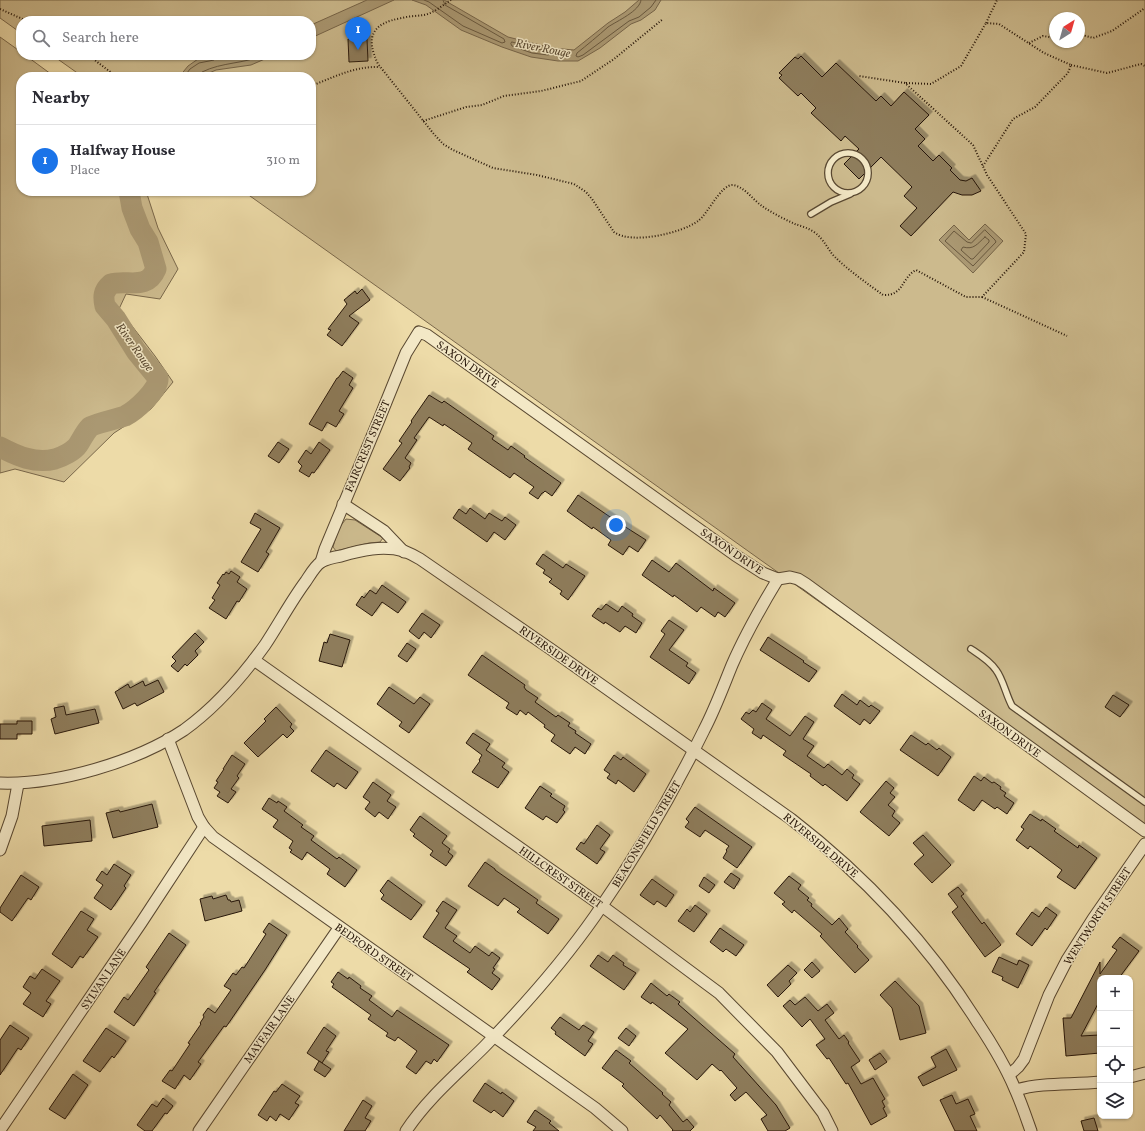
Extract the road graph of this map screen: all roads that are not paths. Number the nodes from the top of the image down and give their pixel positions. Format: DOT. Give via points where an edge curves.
graph roads {
  1 [pos="852,193"];
  2 [pos="811,214"];
  3 [pos="419,332"];
  4 [pos="343,504"];
  5 [pos="404,552"];
  6 [pos="321,562"];
  7 [pos="778,578"];
  8 [pos="971,649"];
  9 [pos="254,660"];
  10 [pos="168,738"];
  11 [pos="694,751"];
  12 [pos="0,783"];
  13 [pos="18,784"];
  14 [pos="1145,802"];
  15 [pos="204,828"];
  16 [pos="1145,831"];
  17 [pos="1145,844"];
  18 [pos="0,850"];
  19 [pos="602,906"];
  20 [pos="339,928"];
  21 [pos="494,1036"];
  22 [pos="1145,1073"];
  23 [pos="1009,1075"];
  24 [pos="1133,1076"];
  25 [pos="1097,1082"];
  26 [pos="1016,1090"];
  27 [pos="0,1130"];
  28 [pos="199,1131"];
  29 [pos="406,1131"];
  30 [pos="622,1131"];
  31 [pos="832,1131"];
  32 [pos="1031,1131"];
  1 -- 1 [label="lane" via="864,187 868,168 855,154 842,154 832,162 828,175 839,191"];
  1 -- 2 [label="lane"];
  3 -- 4 [label="street, FAIRCREST STREET" via="406,353"];
  3 -- 7 [label="street, SAXON DRIVE" via="427,335 735,555 763,573"];
  4 -- 5 [label="street" via="384,531"];
  4 -- 6 [label="street, FAIRCREST STREET"];
  5 -- 6 [label="street, RIVERSIDE DRIVE" via="373,549"];
  5 -- 11 [label="street, RIVERSIDE DRIVE" via="420,559 473,595"];
  6 -- 9 [label="street" via="297,593"];
  7 -- 11 [label="street, BEACONSFIELD STREET" via="746,635"];
  7 -- 16 [label="street, SAXON DRIVE" via="794,578 806,584"];
  8 -- 14 [label="lane" via="997,671 1012,706"];
  9 -- 10 [label="street" via="219,700 184,730"];
  9 -- 19 [label="street, HILLCREST STREET"];
  10 -- 13 [label="street" via="128,758 89,771"];
  10 -- 15 [label="street, BEDFORD STREET"];
  11 -- 19 [label="street, BEACONSFIELD STREET" via="658,817"];
  11 -- 23 [label="street, RIVERSIDE DRIVE" via="821,842 879,897 916,937 956,988"];
  12 -- 13 [label="street"];
  13 -- 18 [label="street" via="12,816"];
  15 -- 20 [label="street, BEDFORD STREET"];
  15 -- 27 [label="street, SYLVAN LANE"];
  17 -- 23 [label="street, WENTWORTH STREET" via="1076,944 1049,995 1024,1059"];
  19 -- 21 [label="street, BEACONSFIELD STREET" via="551,972"];
  19 -- 31 [label="street, HILLCREST STREET" via="719,993 777,1052 823,1113"];
  20 -- 21 [label="street, BEDFORD STREET"];
  20 -- 28 [label="street, MAYFAIR LANE"];
  21 -- 29 [label="street, BEACONSFIELD STREET" via="435,1096"];
  21 -- 30 [label="street, BEDFORD STREET" via="595,1108"];
  22 -- 24 [label="street"];
  23 -- 26 [label="street, RIVERSIDE DRIVE"];
  25 -- 26 [label="street" via="1036,1086"];
  26 -- 32 [label="street, RIVERSIDE DRIVE"];
}
